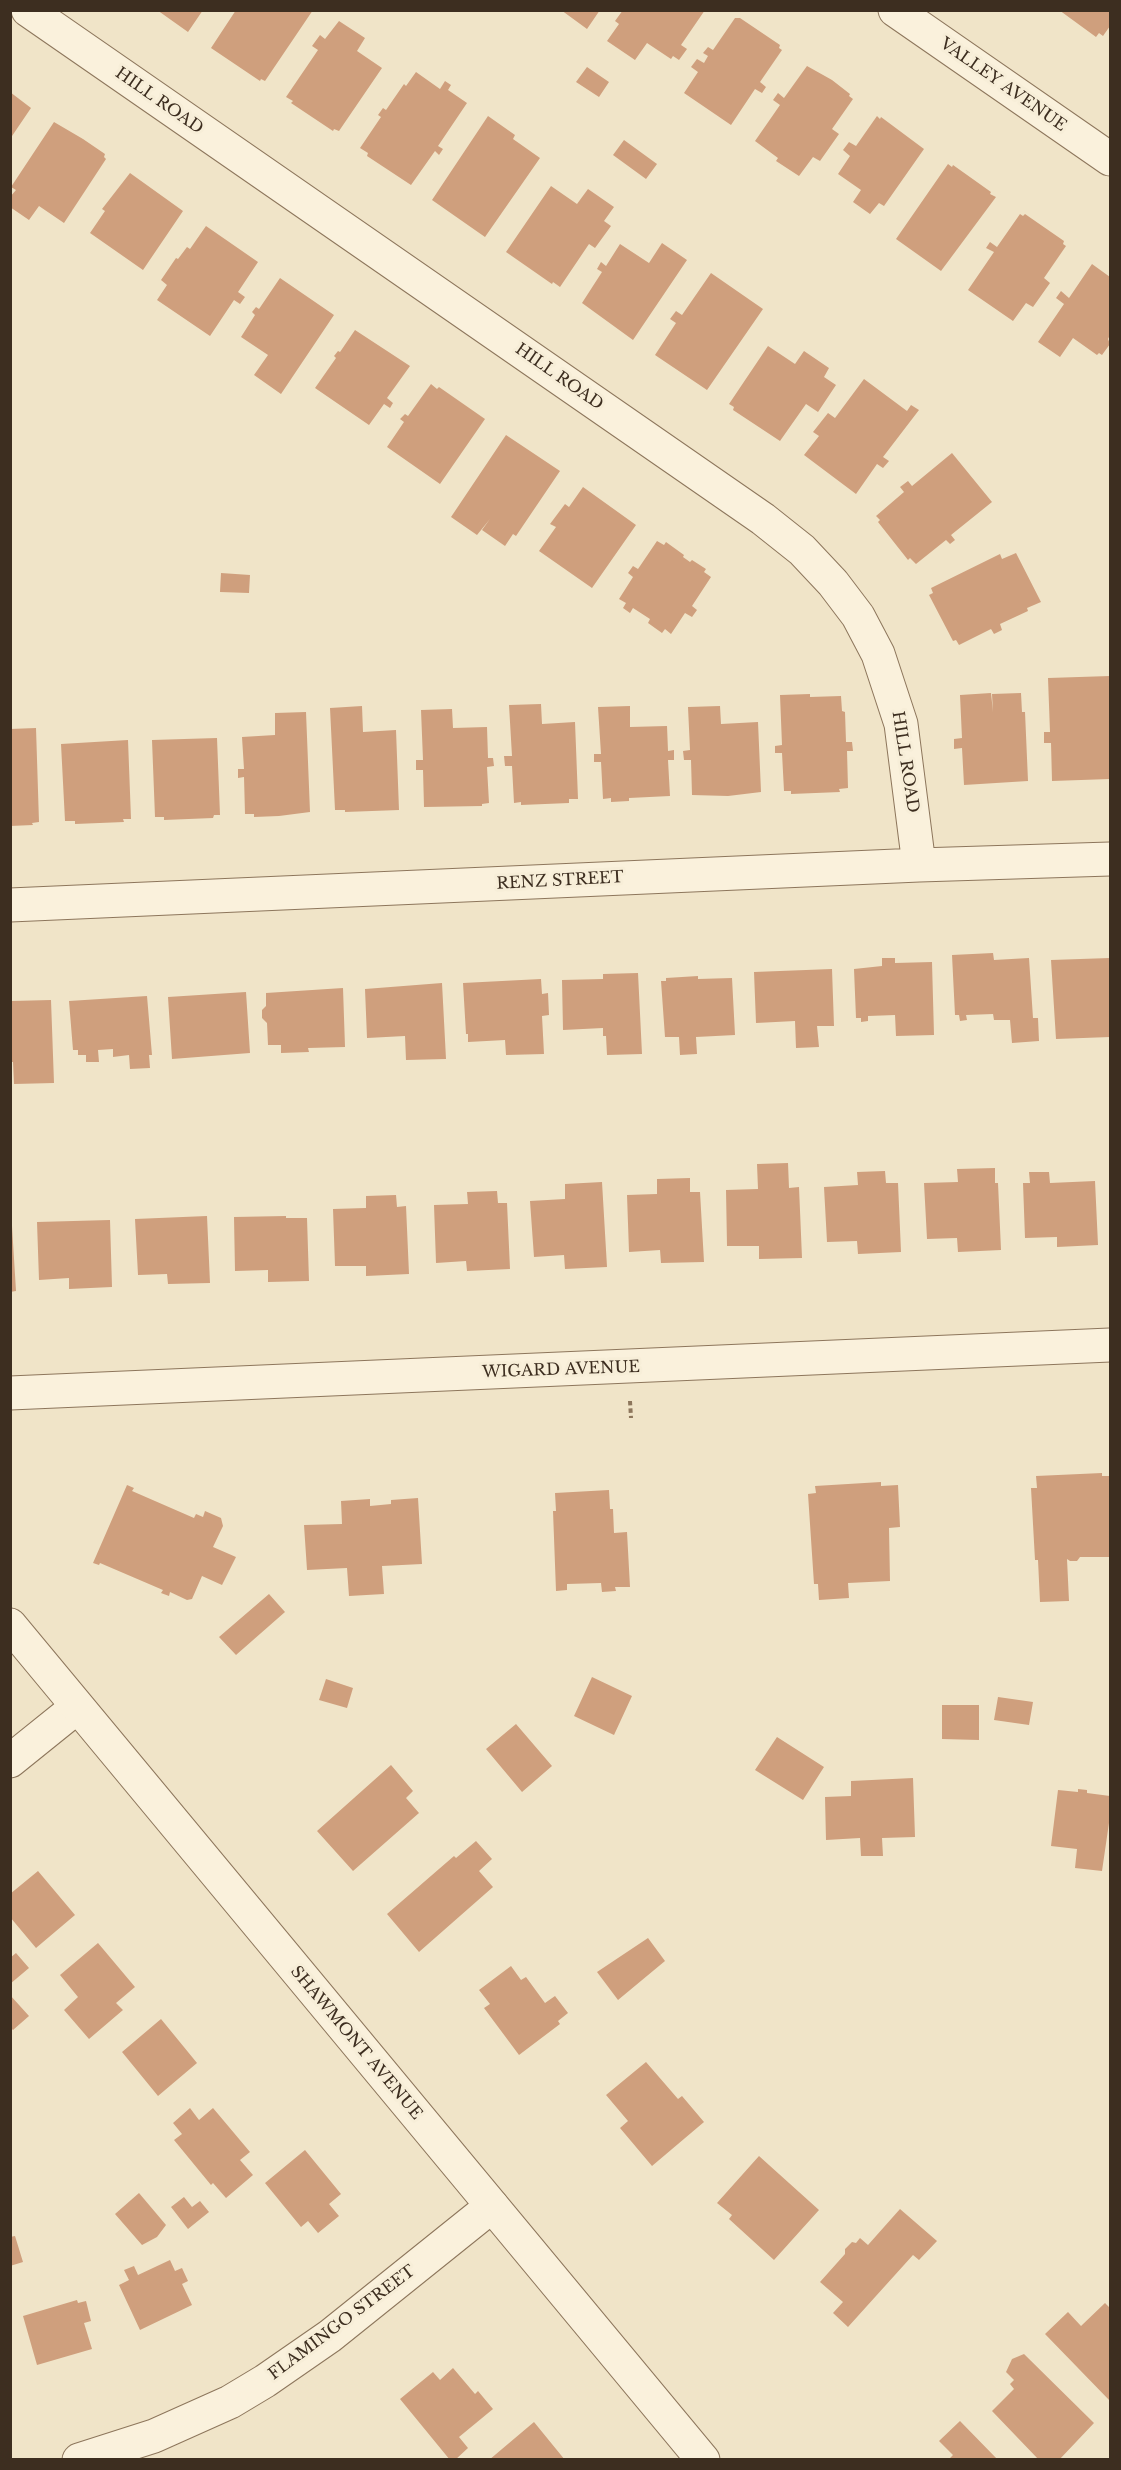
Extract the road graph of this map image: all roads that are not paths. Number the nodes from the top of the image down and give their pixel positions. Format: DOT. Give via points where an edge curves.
graph roads {
  1 [pos="28,10"];
  2 [pos="895,10"];
  3 [pos="1110,159"];
  4 [pos="1110,859"];
  5 [pos="919,866"];
  6 [pos="10,905"];
  7 [pos="1110,1345"];
  8 [pos="10,1393"];
  9 [pos="10,1626"];
  10 [pos="77,1707"];
  11 [pos="10,1761"];
  12 [pos="492,2206"];
  13 [pos="80,2460"];
  14 [pos="703,2460"];
  1 -- 5 [label="street, HILL ROAD" via="764,519 802,550 858,616 889,681 907,760"];
  2 -- 3 [label="street, VALLEY AVENUE"];
  4 -- 5 [label="street, RENZ STREET"];
  5 -- 6 [label="street, RENZ STREET"];
  7 -- 8 [label="street, WIGARD AVENUE"];
  9 -- 10 [label="street, SHAWMONT AVENUE"];
  10 -- 11 [label="street"];
  10 -- 12 [label="street, SHAWMONT AVENUE"];
  12 -- 13 [label="street, FLAMINGO STREET" via="330,2336 265,2381 164,2432"];
  12 -- 14 [label="street, SHAWMONT AVENUE"];
}
